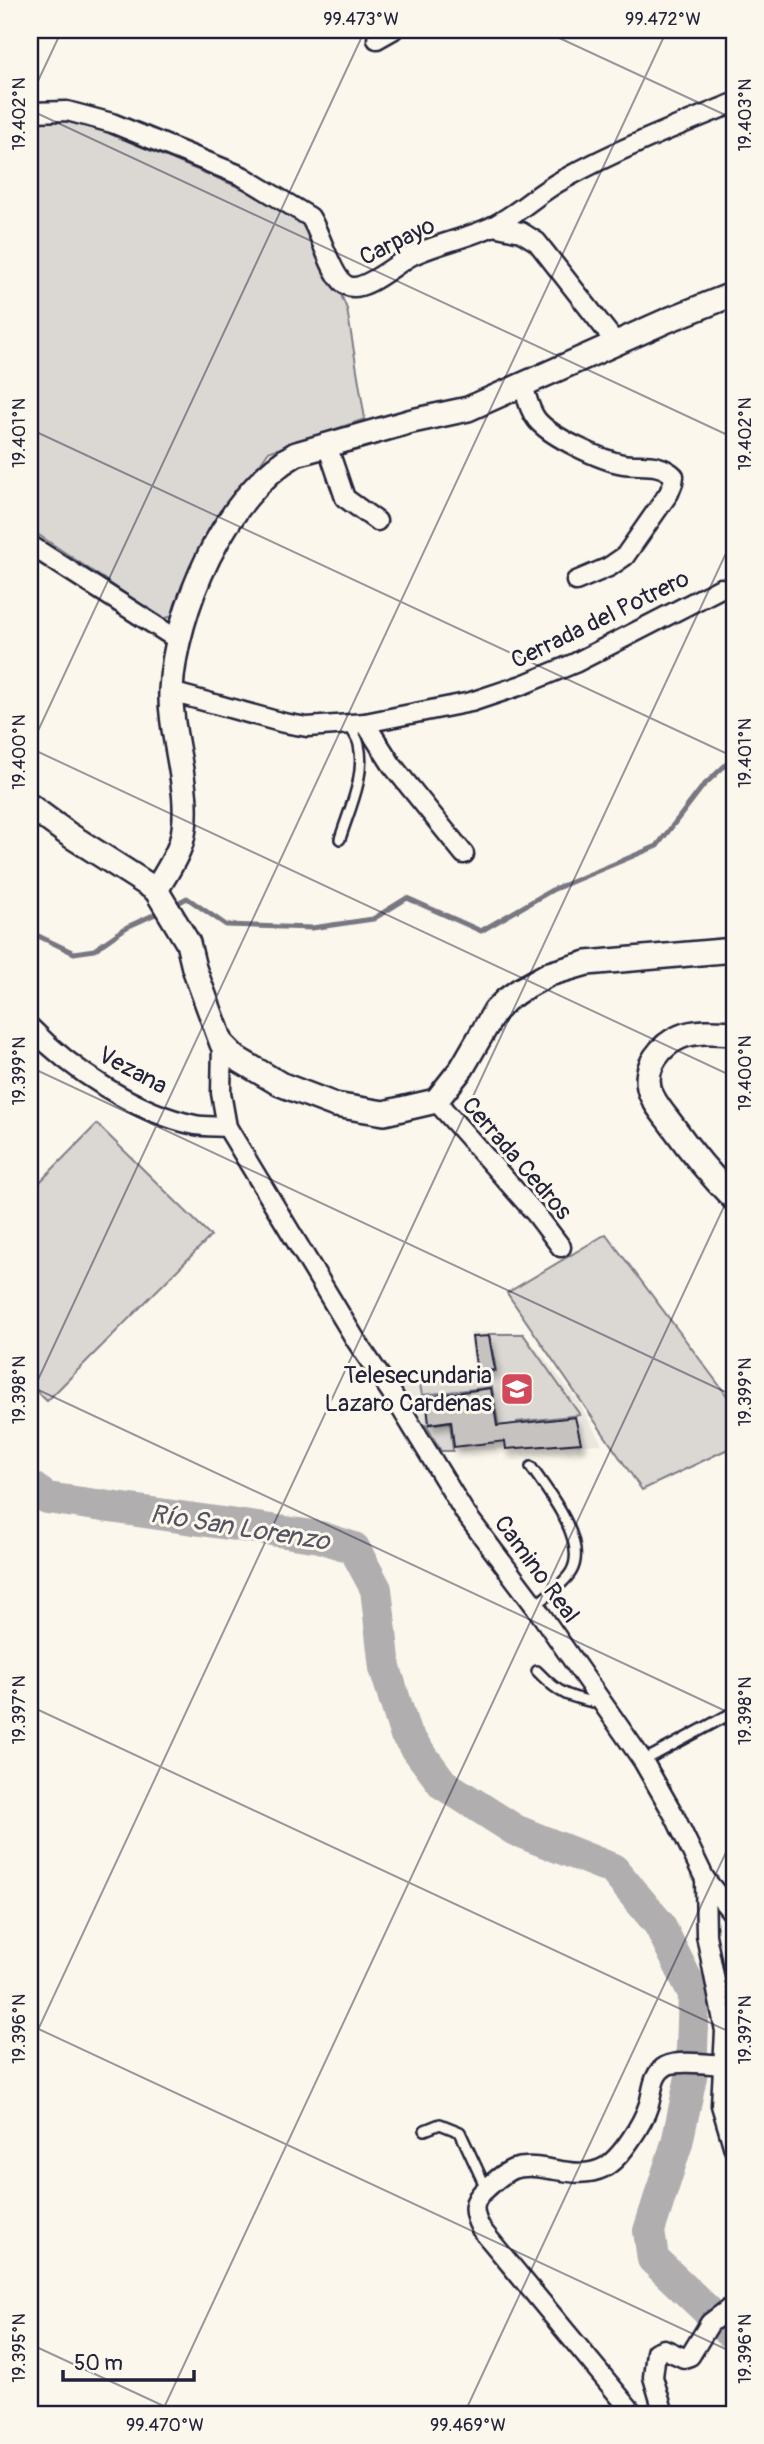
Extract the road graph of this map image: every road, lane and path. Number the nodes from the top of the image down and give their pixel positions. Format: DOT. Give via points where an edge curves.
graph roads {
  1 [pos="734,103"];
  2 [pos="30,112"];
  3 [pos="493,226"];
  4 [pos="734,294"];
  5 [pos="616,343"];
  6 [pos="523,385"];
  7 [pos="327,445"];
  8 [pos="377,521"];
  9 [pos="30,545"];
  10 [pos="576,582"];
  11 [pos="721,588"];
  12 [pos="178,640"];
  13 [pos="171,692"];
  14 [pos="357,724"];
  15 [pos="30,806"];
  16 [pos="340,839"];
  17 [pos="464,854"];
  18 [pos="160,895"];
  19 [pos="734,950"];
  20 [pos="30,1027"];
  21 [pos="734,1033"];
  22 [pos="222,1044"];
  23 [pos="436,1101"];
  24 [pos="228,1127"];
  25 [pos="734,1199"];
  26 [pos="561,1247"];
  27 [pos="531,1467"];
  28 [pos="534,1606"];
  29 [pos="537,1671"];
  30 [pos="603,1704"];
  31 [pos="734,1712"];
  32 [pos="643,1761"];
  33 [pos="705,1879"];
  34 [pos="734,1915"];
  35 [pos="724,2065"];
  36 [pos="425,2130"];
  37 [pos="734,2149"];
  38 [pos="486,2188"];
  39 [pos="734,2305"];
  40 [pos="634,2414"];
  41 [pos="664,2414"];
  1 -- 3 [label="street, Carpayo" via="600,160"];
  2 -- 3 [label="street, Carpayo" via="85,115 242,176 310,218 337,275 351,287 360,287 411,256"];
  3 -- 5 [label="street" via="521,232 537,242"];
  4 -- 5 [label="street"];
  5 -- 6 [label="street"];
  6 -- 7 [label="street" via="468,409"];
  6 -- 10 [label="street" via="536,419 558,438 623,464 659,466 674,476 669,493 625,556"];
  7 -- 8 [label="street" via="345,498"];
  7 -- 12 [label="street" via="288,459 259,482 209,553"];
  9 -- 12 [label="street"];
  11 -- 14 [label="street, Cerrada del Potrero" via="522,685 471,702"];
  12 -- 13 [label="street"];
  13 -- 14 [label="street, Cerrada del Potrero" via="284,723 323,728"];
  13 -- 18 [label="street" via="185,818 181,843"];
  14 -- 16 [label="lane" via="358,783"];
  14 -- 17 [label="street"];
  15 -- 18 [label="street"];
  18 -- 22 [label="street" via="188,943"];
  19 -- 23 [label="street" via="587,963 549,974 520,990 495,1012"];
  20 -- 24 [label="street, Vezana" via="79,1069 134,1103 196,1125"];
  21 -- 25 [label="street" via="681,1037 663,1048 648,1074 649,1089 659,1108 700,1164"];
  22 -- 23 [label="street" via="254,1071 335,1105 384,1112"];
  22 -- 24 [label="street, Camino Real" via="221,1093"];
  23 -- 26 [label="street, Cerrada Cedros"];
  24 -- 28 [label="street, Camino Real" via="466,1513"];
  27 -- 28 [label="lane" via="559,1507 575,1560 571,1572"];
  28 -- 30 [label="street, Camino Real"];
  29 -- 30 [label="lane" via="555,1690"];
  30 -- 32 [label="street, Camino Real"];
  31 -- 32 [label="lane"];
  32 -- 33 [label="street, Camino Real"];
  33 -- 34 [label="street"];
  33 -- 35 [label="street, Camino Real" via="706,1934 725,2031"];
  35 -- 37 [label="street, Camino Real" via="721,2105"];
  35 -- 38 [label="street" via="670,2064 658,2073 645,2113 615,2160 604,2168 583,2172 520,2168"];
  36 -- 38 [label="lane" via="440,2124 460,2132"];
  38 -- 40 [label="street" via="474,2208 481,2230"];
  39 -- 41 [label="street" via="709,2323 690,2356 664,2349 656,2352 653,2377"];
}
